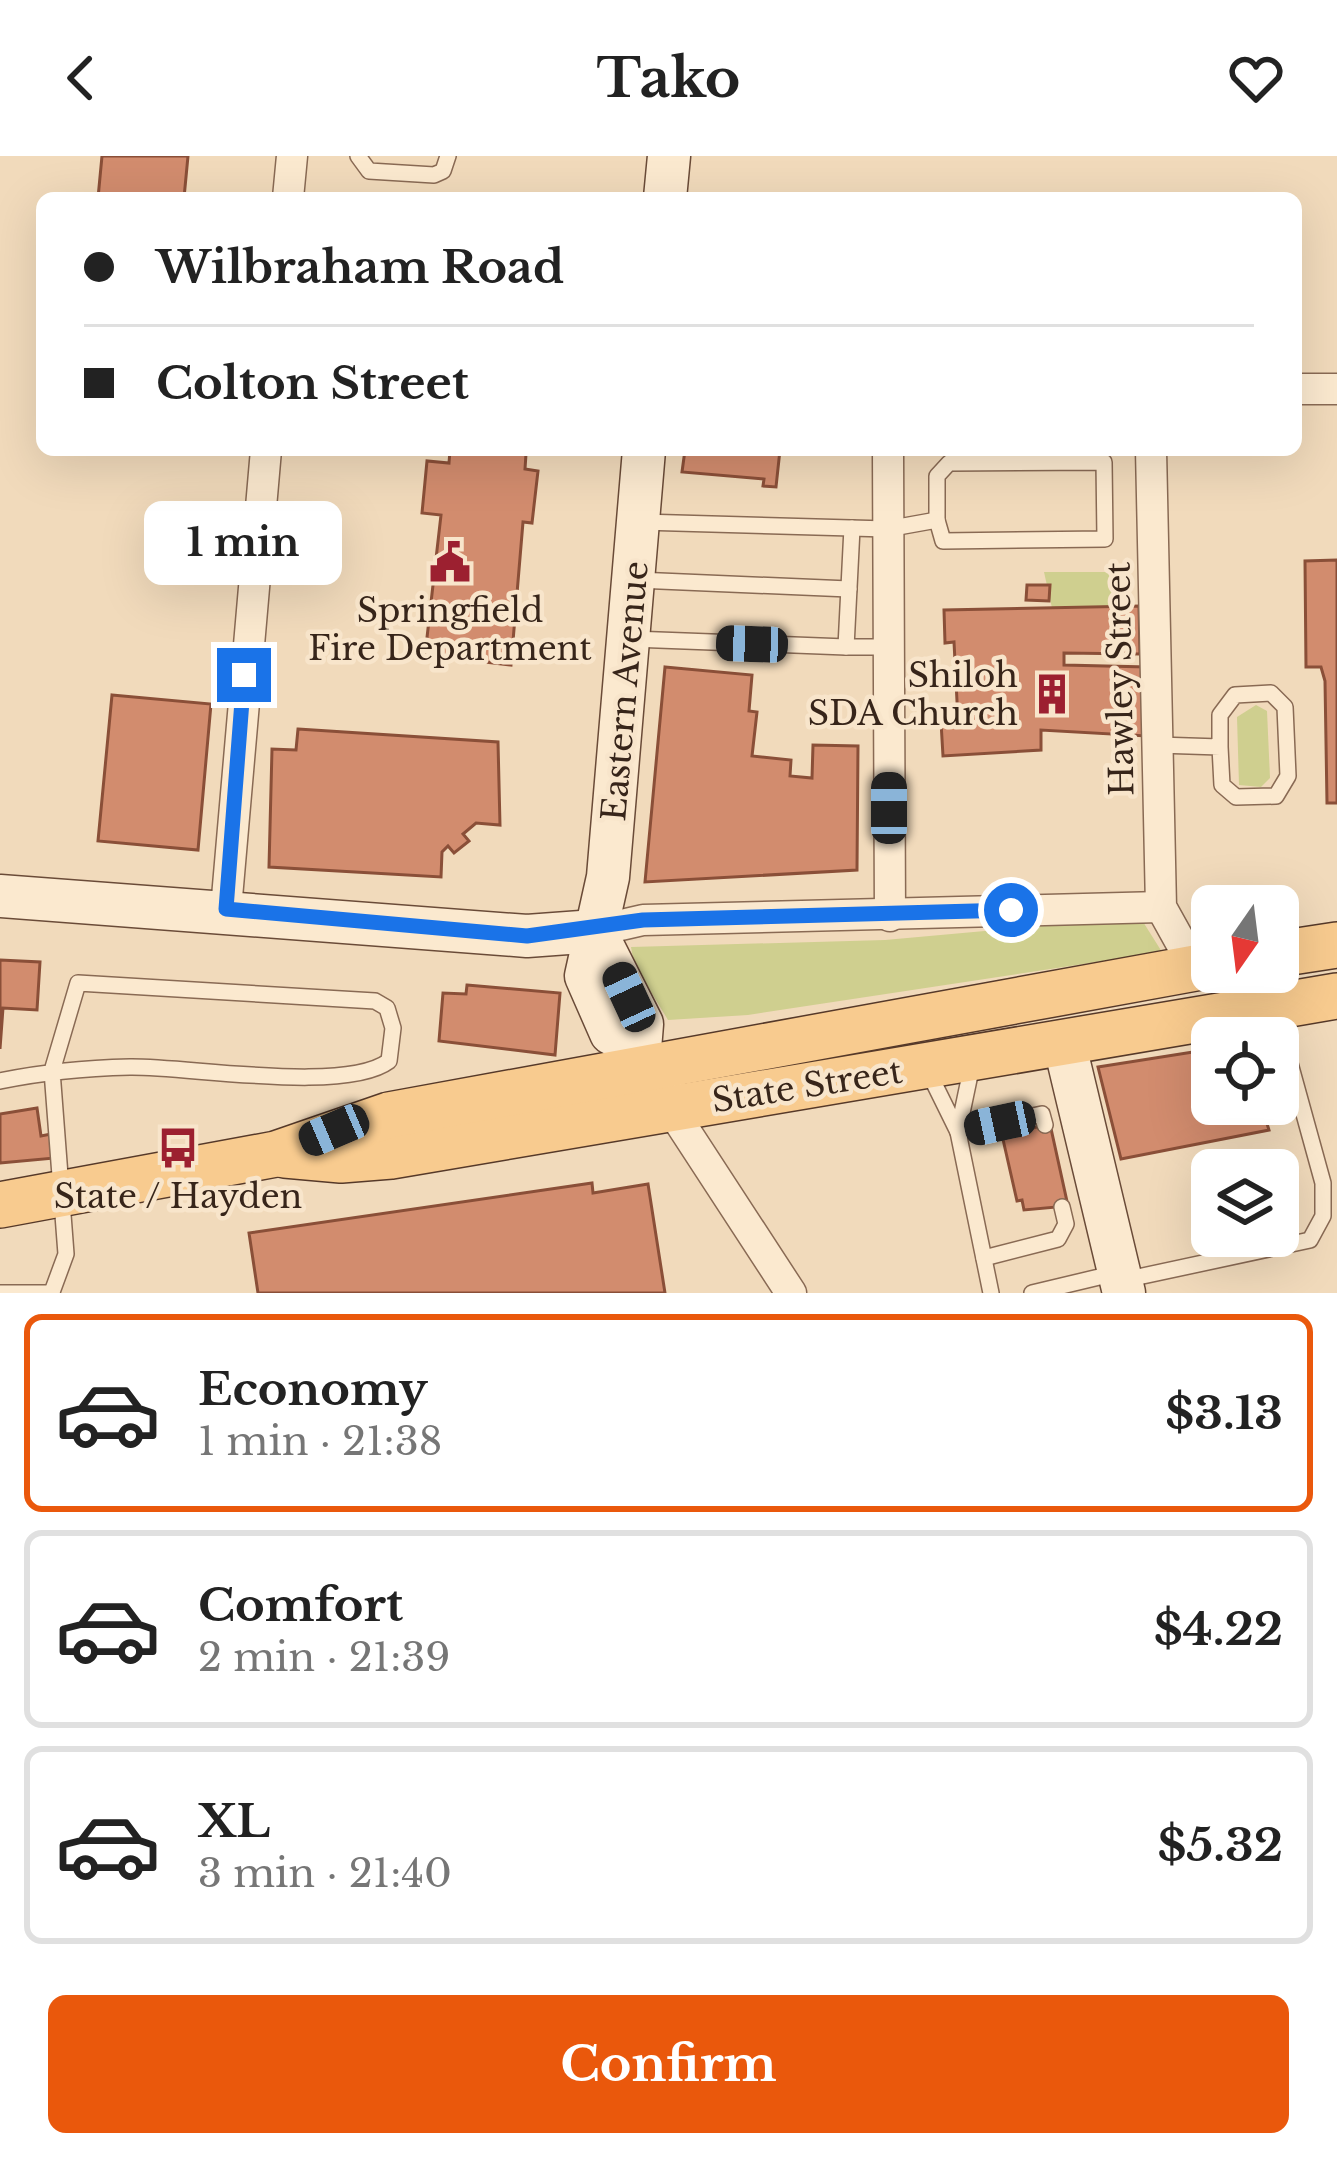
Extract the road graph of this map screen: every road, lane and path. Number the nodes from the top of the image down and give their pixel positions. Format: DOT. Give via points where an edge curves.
graph roads {
  1 [pos="292,156"];
  2 [pos="358,156"];
  3 [pos="448,156"];
  4 [pos="669,156"];
  5 [pos="289,192"];
  6 [pos="666,192"];
  7 [pos="1302,389"];
  8 [pos="1337,389"];
  9 [pos="265,456"];
  10 [pos="644,456"];
  11 [pos="888,456"];
  12 [pos="1151,456"];
  13 [pos="937,520"];
  14 [pos="640,522"];
  15 [pos="852,528"];
  16 [pos="887,530"];
  17 [pos="225,537"];
  18 [pos="257,539"];
  19 [pos="637,580"];
  20 [pos="849,589"];
  21 [pos="632,639"];
  22 [pos="846,647"];
  23 [pos="888,647"];
  24 [pos="1158,745"];
  25 [pos="1220,747"];
  26 [pos="0,896"];
  27 [pos="1161,907"];
  28 [pos="226,909"];
  29 [pos="890,916"];
  30 [pos="595,931"];
  31 [pos="1337,945"];
  32 [pos="1191,951"];
  33 [pos="1299,951"];
  34 [pos="1191,969"];
  35 [pos="1337,995"];
  36 [pos="1274,1006"];
  37 [pos="1064,1042"];
  38 [pos="974,1058"];
  39 [pos="925,1066"];
  40 [pos="52,1070"];
  41 [pos="654,1076"];
  42 [pos="0,1081"];
  43 [pos="1045,1126"];
  44 [pos="958,1132"];
  45 [pos="62,1194"];
  46 [pos="0,1205"];
  47 [pos="1062,1208"];
  48 [pos="984,1258"];
  49 [pos="1121,1282"];
  50 [pos="52,1292"];
  51 [pos="0,1293"];
  52 [pos="791,1293"];
  53 [pos="991,1293"];
  54 [pos="1031,1293"];
  1 -- 5 [label="street"];
  2 -- 3 [label="lane" via="369,171 434,176"];
  4 -- 6 [label="street"];
  7 -- 8 [label="street"];
  9 -- 18 [label="street"];
  10 -- 14 [label="street, Eastern Avenue"];
  11 -- 16 [label="street"];
  12 -- 24 [label="street, Hawley Street"];
  13 -- 13 [label="lane" via="944,541 1105,539 1104,462 950,463 937,476"];
  13 -- 16 [label="lane"];
  14 -- 15 [label="lane"];
  14 -- 19 [label="street, Eastern Avenue"];
  15 -- 16 [label="lane"];
  15 -- 20 [label="lane"];
  16 -- 23 [label="street"];
  17 -- 18 [label="lane"];
  18 -- 28 [label="street"];
  19 -- 20 [label="lane"];
  19 -- 21 [label="street, Eastern Avenue"];
  20 -- 22 [label="lane"];
  21 -- 22 [label="lane"];
  21 -- 30 [label="street, Eastern Avenue" via="608,877"];
  22 -- 23 [label="lane"];
  23 -- 29 [label="street"];
  24 -- 25 [label="lane"];
  24 -- 27 [label="street, Hawley Street"];
  25 -- 25 [label="lane" via="1222,784 1236,797 1276,796 1288,776 1285,707 1271,693 1235,695 1220,715"];
  26 -- 28 [label="street"];
  27 -- 29 [label="street"];
  27 -- 32 [label="street"];
  28 -- 30 [label="street" via="527,936"];
  29 -- 30 [label="street" via="643,920"];
  30 -- 41 [label="street, Eastern Avenue" via="586,976 611,1033"];
  31 -- 33 [label="main road"];
  34 -- 41 [label="main road, State Street"];
  35 -- 36 [label="main road, State Street"];
  36 -- 37 [label="main road, State Street"];
  36 -- 49 [label="lane" via="1322,1183 1323,1216 1310,1240"];
  37 -- 38 [label="main road, State Street"];
  37 -- 49 [label="street"];
  38 -- 39 [label="main road, State Street"];
  38 -- 44 [label="lane"];
  39 -- 41 [label="main road, State Street"];
  39 -- 44 [label="lane"];
  40 -- 40 [label="lane" via="320,1076 379,1069 389,1061 392,1028 387,1008 375,1001 78,983"];
  40 -- 42 [label="lane"];
  40 -- 45 [label="lane"];
  41 -- 45 [label="main road, State Street" via="391,1156 276,1154"];
  41 -- 52 [label="street"];
  43 -- 44 [label="lane" via="1042,1114"];
  44 -- 48 [label="lane"];
  45 -- 46 [label="main road, State Street"];
  45 -- 50 [label="lane" via="66,1254"];
  47 -- 48 [label="lane" via="1066,1224 1058,1239"];
  48 -- 53 [label="lane"];
  49 -- 54 [label="lane"];
  50 -- 51 [label="lane"];
}
